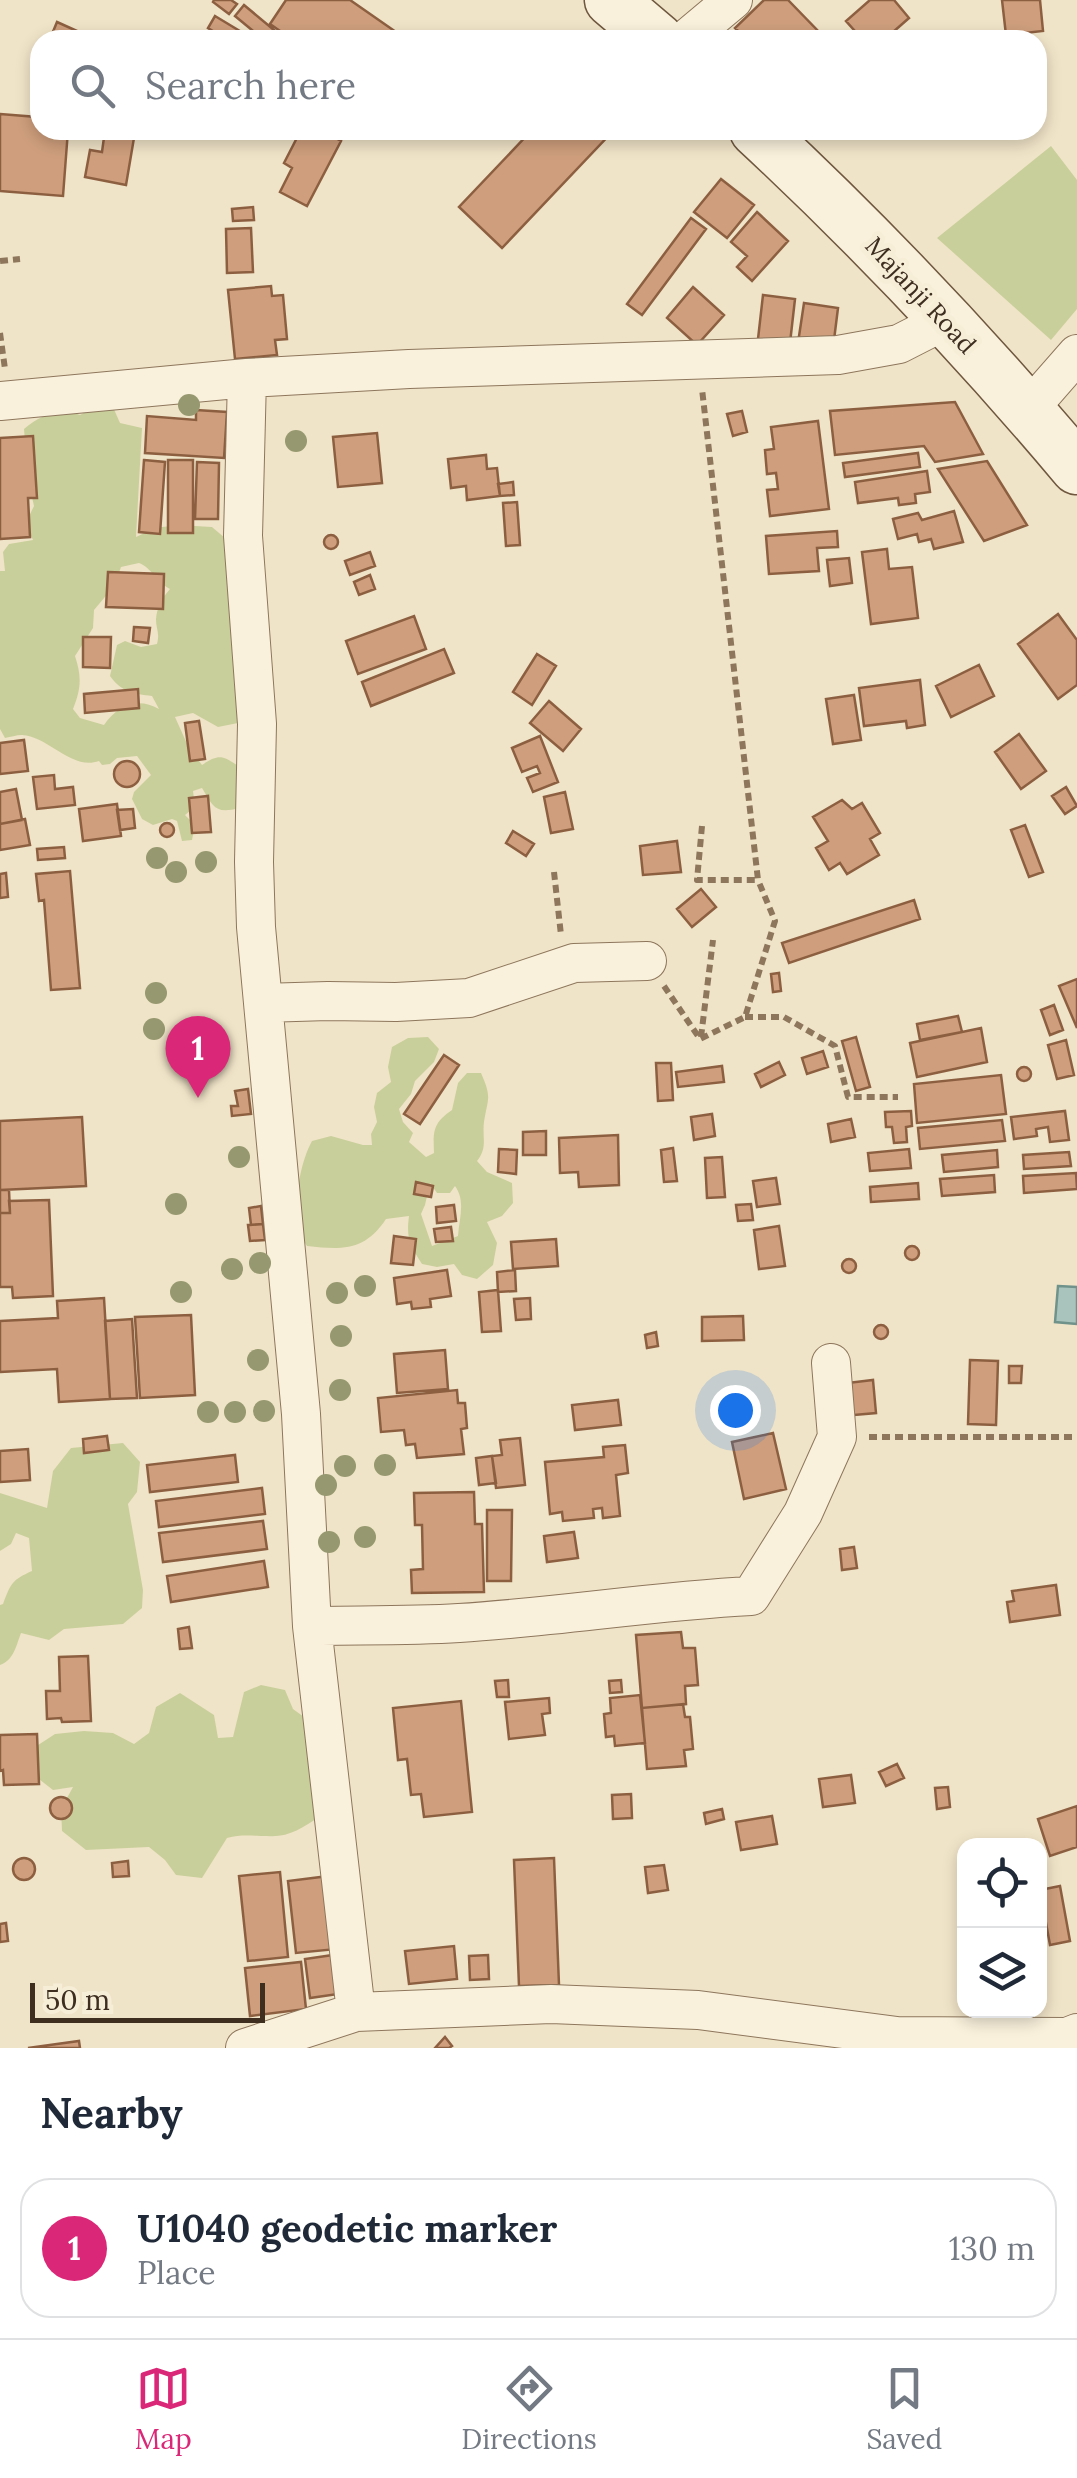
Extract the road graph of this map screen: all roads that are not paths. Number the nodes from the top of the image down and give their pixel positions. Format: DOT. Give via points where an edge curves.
graph roads {
  1 [pos="611,0"];
  2 [pos="733,0"];
  3 [pos="646,30"];
  4 [pos="697,30"];
  5 [pos="766,140"];
  6 [pos="946,320"];
  7 [pos="1077,354"];
  8 [pos="246,378"];
  9 [pos="0,401"];
  10 [pos="1028,410"];
  11 [pos="1077,468"];
  12 [pos="646,961"];
  13 [pos="263,1003"];
  14 [pos="831,1363"];
  15 [pos="312,1626"];
  16 [pos="356,2012"];
  17 [pos="1077,2033"];
  18 [pos="896,2042"];
  19 [pos="245,2048"];
  1 -- 3 [label="main road"];
  2 -- 4 [label="street"];
  5 -- 6 [label="main road, Majanji Road"];
  6 -- 8 [label="street" via="899,344 838,355"];
  6 -- 10 [label="main road, Majanji Road"];
  7 -- 10 [label="street"];
  8 -- 9 [label="street"];
  8 -- 13 [label="street" via="243,536 257,724 256,927"];
  10 -- 11 [label="main road, Majanji Road"];
  12 -- 13 [label="street" via="574,963 469,998"];
  13 -- 15 [label="street" via="301,1414"];
  14 -- 15 [label="street" via="837,1437 803,1513 751,1596 459,1623"];
  15 -- 16 [label="street"];
  16 -- 18 [label="street" via="551,2004 698,2010"];
  16 -- 19 [label="street"];
  17 -- 18 [label="street"];
}
